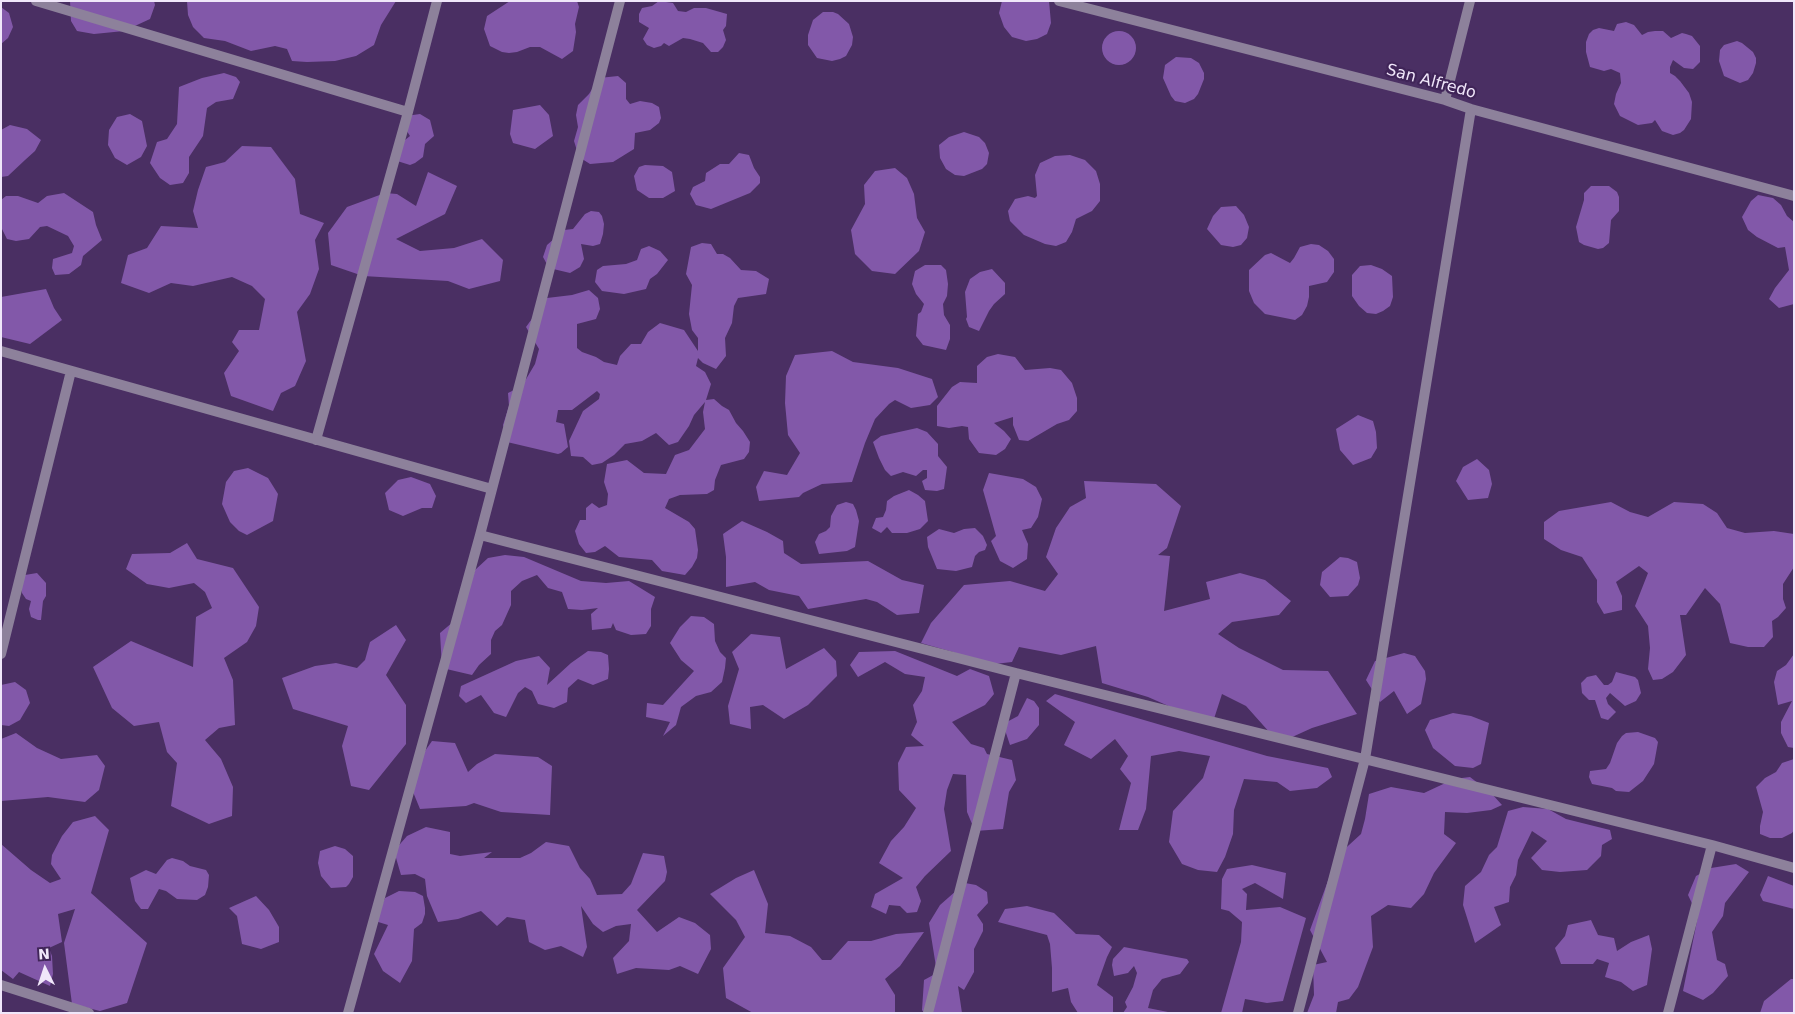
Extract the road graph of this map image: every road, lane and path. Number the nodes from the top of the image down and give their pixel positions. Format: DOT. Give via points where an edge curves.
graph roads {
  1 [pos="36,1"];
  2 [pos="437,1"];
  3 [pos="620,1"];
  4 [pos="1059,1"];
  5 [pos="1470,1"];
  6 [pos="1072,3"];
  7 [pos="1445,100"];
  8 [pos="1471,108"];
  9 [pos="408,112"];
  10 [pos="1794,196"];
  11 [pos="1,351"];
  12 [pos="71,371"];
  13 [pos="316,440"];
  14 [pos="492,489"];
  15 [pos="480,535"];
  16 [pos="1,654"];
  17 [pos="1016,673"];
  18 [pos="1365,759"];
  19 [pos="1712,845"];
  20 [pos="1794,868"];
  21 [pos="1,986"];
  22 [pos="89,1013"];
  23 [pos="348,1013"];
  24 [pos="928,1013"];
  25 [pos="1298,1013"];
  26 [pos="1668,1013"];
  1 -- 9 [label="street"];
  2 -- 9 [label="street"];
  3 -- 14 [label="street"];
  4 -- 6 [label="street, San Alfredo"];
  5 -- 7 [label="street"];
  6 -- 7 [label="street, San Alfredo"];
  7 -- 8 [label="street, San Alfredo"];
  8 -- 10 [label="street, San Alfredo"];
  8 -- 18 [label="street"];
  9 -- 13 [label="street"];
  11 -- 12 [label="street"];
  12 -- 13 [label="street"];
  12 -- 16 [label="street"];
  13 -- 14 [label="street"];
  14 -- 15 [label="street"];
  15 -- 17 [label="street"];
  15 -- 23 [label="street"];
  17 -- 18 [label="street"];
  17 -- 24 [label="street"];
  18 -- 19 [label="street"];
  18 -- 25 [label="street"];
  19 -- 20 [label="street"];
  19 -- 26 [label="street"];
  21 -- 22 [label="street"];
}
